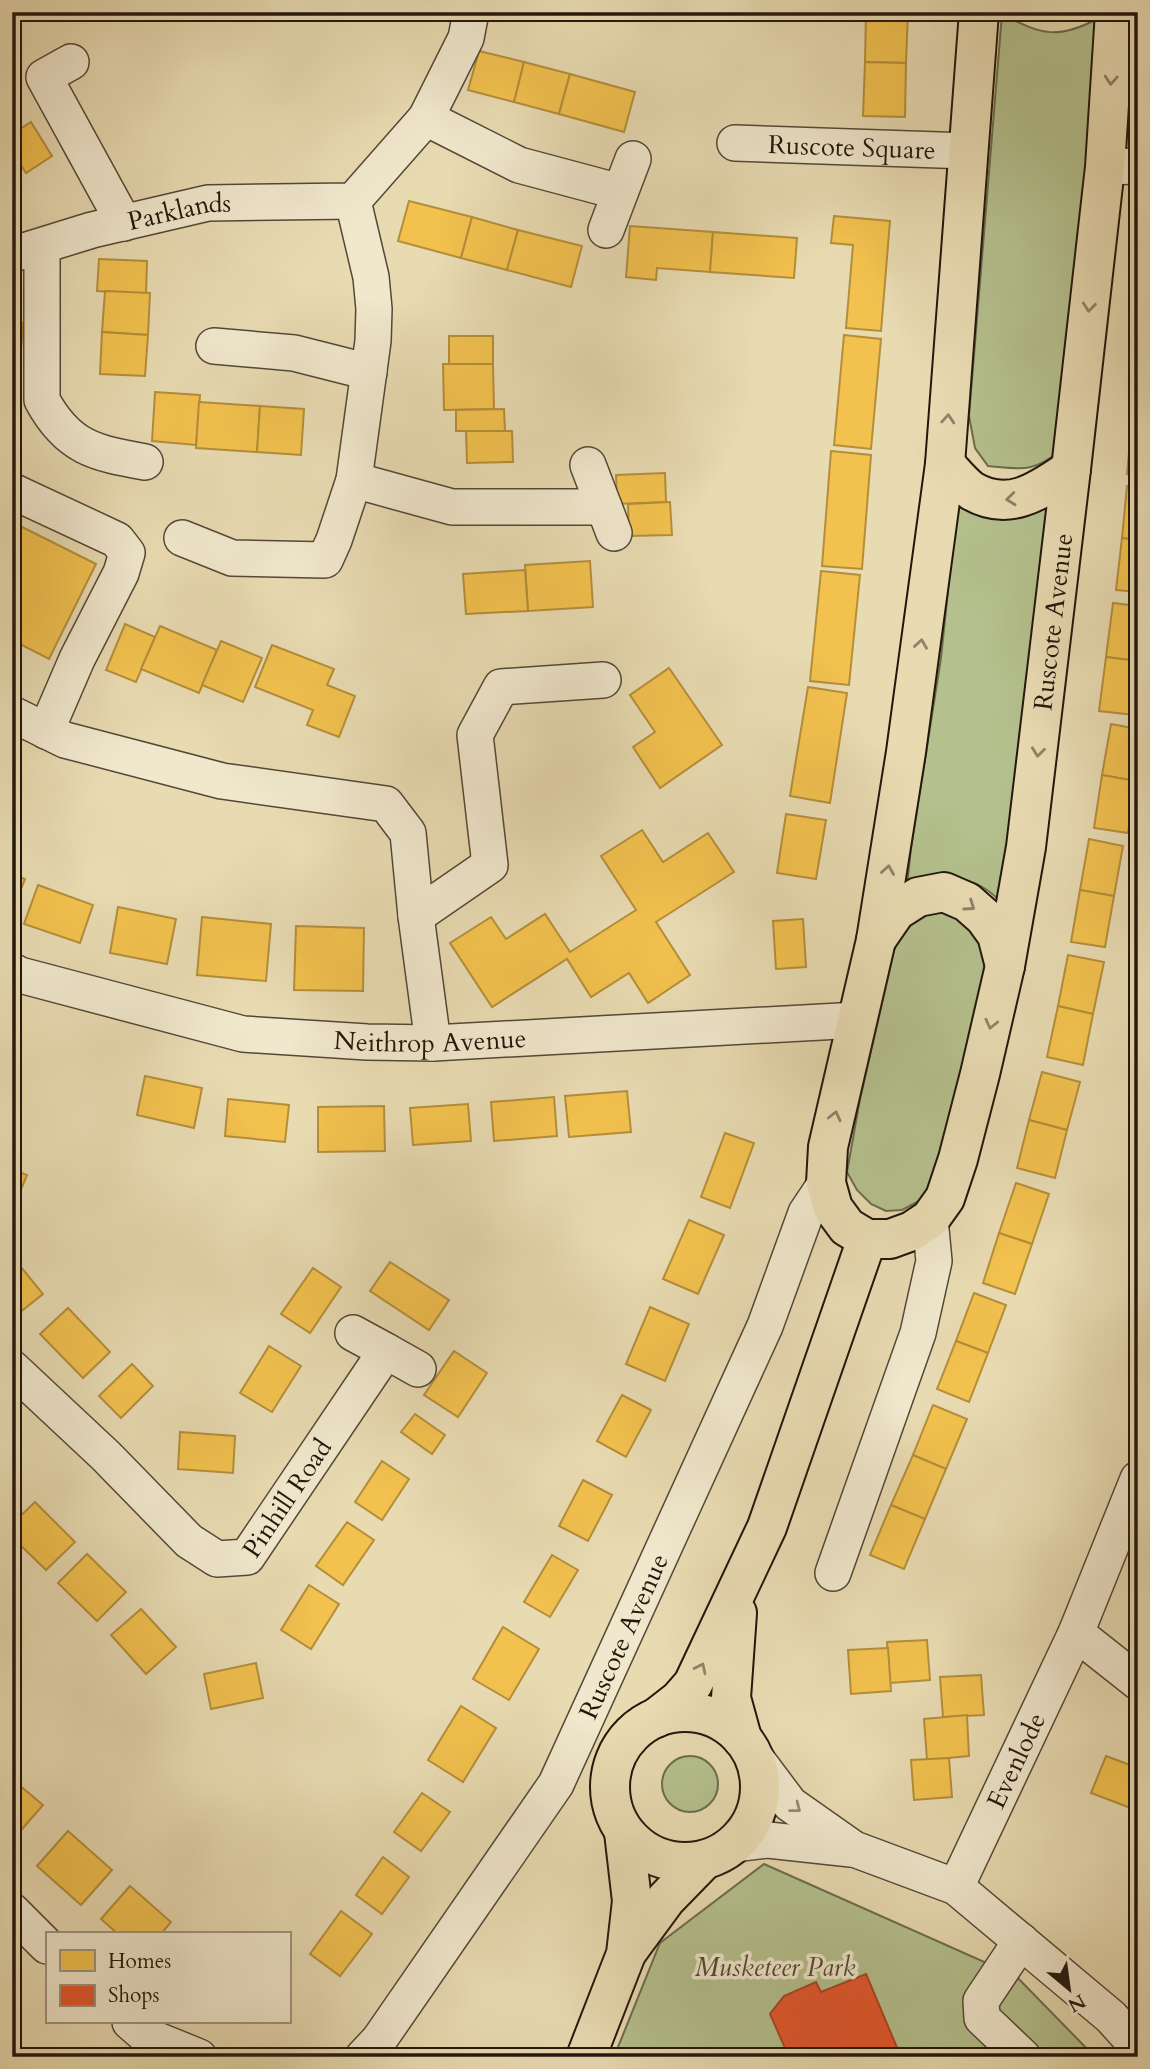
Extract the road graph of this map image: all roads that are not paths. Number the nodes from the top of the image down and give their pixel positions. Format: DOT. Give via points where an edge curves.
graph roads {
  1 [pos="471,12"];
  2 [pos="979,12"];
  3 [pos="1115,12"];
  4 [pos="71,62"];
  5 [pos="426,118"];
  6 [pos="735,143"];
  7 [pos="969,151"];
  8 [pos="633,159"];
  9 [pos="1121,166"];
  10 [pos="620,192"];
  11 [pos="353,201"];
  12 [pos="124,223"];
  13 [pos="606,230"];
  14 [pos="27,249"];
  15 [pos="214,346"];
  16 [pos="369,372"];
  17 [pos="145,462"];
  18 [pos="945,464"];
  19 [pos="587,465"];
  20 [pos="1071,469"];
  21 [pos="354,480"];
  22 [pos="12,491"];
  23 [pos="182,538"];
  24 [pos="603,680"];
  25 [pos="12,714"];
  26 [pos="46,731"];
  27 [pos="416,916"];
  28 [pos="876,940"];
  29 [pos="1005,965"];
  30 [pos="15,980"];
  31 [pos="858,1020"];
  32 [pos="433,1042"];
  33 [pos="826,1183"];
  34 [pos="930,1219"];
  35 [pos="867,1239"];
  36 [pos="353,1333"];
  37 [pos="386,1351"];
  38 [pos="12,1368"];
  39 [pos="418,1368"];
  40 [pos="1138,1479"];
  41 [pos="833,1573"];
  42 [pos="738,1590"];
  43 [pos="1076,1633"];
  44 [pos="1138,1682"];
  45 [pos="656,1718"];
  46 [pos="748,1747"];
  47 [pos="624,1832"];
  48 [pos="854,1849"];
  49 [pos="719,1852"];
  50 [pos="956,1887"];
  51 [pos="12,1911"];
  52 [pos="1021,1941"];
  53 [pos="46,1945"];
  54 [pos="626,1954"];
  55 [pos="132,2024"];
  56 [pos="1138,2047"];
  57 [pos="199,2057"];
  58 [pos="363,2057"];
  59 [pos="586,2057"];
  60 [pos="1023,2057"];
  1 -- 5 [label="street" via="466,38"];
  2 -- 7 [label="main road"];
  3 -- 9 [label="main road, Ruscote Avenue, one-way"];
  4 -- 12 [label="street" via="44,76"];
  5 -- 10 [label="street" via="519,165"];
  5 -- 11 [label="street"];
  6 -- 7 [label="street, Ruscote Square"];
  18 -- 7 [label="main road, one-way"];
  8 -- 10 [label="street"];
  9 -- 20 [label="main road, Ruscote Avenue, one-way"];
  10 -- 13 [label="street"];
  11 -- 12 [label="street, Parklands" via="208,203"];
  11 -- 16 [label="street" via="374,309"];
  12 -- 14 [label="street, Parklands"];
  14 -- 17 [label="street" via="42,400 51,417 74,440 101,454"];
  15 -- 16 [label="street" via="294,352"];
  16 -- 21 [label="street"];
  20 -- 18 [label="main road, one-way" via="1020,499 997,500 971,490"];
  28 -- 18 [label="main road, one-way"];
  19 -- 21 [label="street" via="609,520 453,507"];
  20 -- 29 [label="main road, Ruscote Avenue, one-way" via="1026,847"];
  21 -- 23 [label="street" via="325,560 232,558"];
  22 -- 26 [label="street" via="117,540 127,553"];
  24 -- 27 [label="street" via="501,687 475,735 490,865"];
  25 -- 26 [label="street"];
  26 -- 27 [label="street" via="222,781 386,804 408,833"];
  27 -- 32 [label="street"];
  28 -- 29 [label="main road, one-way" via="896,911 918,897 944,892 967,902 984,917 997,935"];
  28 -- 31 [label="main road"];
  29 -- 34 [label="main road, Ruscote Avenue, one-way" via="958,1159 945,1198"];
  30 -- 32 [label="street, Neithrop Avenue" via="243,1034"];
  31 -- 32 [label="street, Neithrop Avenue"];
  33 -- 31 [label="main road, one-way" via="828,1147"];
  33 -- 35 [label="main road" via="833,1208 847,1227"];
  33 -- 58 [label="street, Ruscote Avenue" via="806,1213 765,1326 556,1784"];
  34 -- 35 [label="main road" via="890,1239"];
  34 -- 41 [label="street" via="934,1261 918,1333"];
  35 -- 42 [label="main road, Ruscote Avenue" via="773,1511"];
  36 -- 37 [label="street"];
  37 -- 38 [label="street, Pinhill Road" via="247,1557 217,1559 189,1541"];
  37 -- 39 [label="street"];
  40 -- 43 [label="street, Evenlode"];
  45 -- 42 [label="main road, Ruscote Avenue, one-way" via="693,1684"];
  42 -- 46 [label="main road, Ruscote Avenue" via="731,1698"];
  43 -- 44 [label="street"];
  43 -- 50 [label="street, Evenlode"];
  45 -- 46 [label="main road, Ruscote Avenue" via="679,1712 702,1714 724,1722"];
  45 -- 47 [label="main road, Ruscote Avenue" via="636,1729 612,1767 614,1812"];
  46 -- 48 [label="street, one-way" via="790,1804"];
  46 -- 49 [label="main road, Ruscote Avenue" via="760,1779 759,1803 750,1826"];
  47 -- 49 [label="main road" via="640,1848 660,1858 682,1862"];
  47 -- 54 [label="main road, Ruscote Avenue" via="632,1901"];
  48 -- 49 [label="street" via="768,1840"];
  48 -- 50 [label="street"];
  49 -- 54 [label="main road, Ruscote Avenue" via="666,1899"];
  50 -- 52 [label="street"];
  51 -- 53 [label="street"];
  52 -- 56 [label="street" via="1111,2017"];
  52 -- 60 [label="street" via="981,2001 982,2018"];
  54 -- 59 [label="main road, Ruscote Avenue"];
  55 -- 57 [label="street" via="145,2035"];
}
